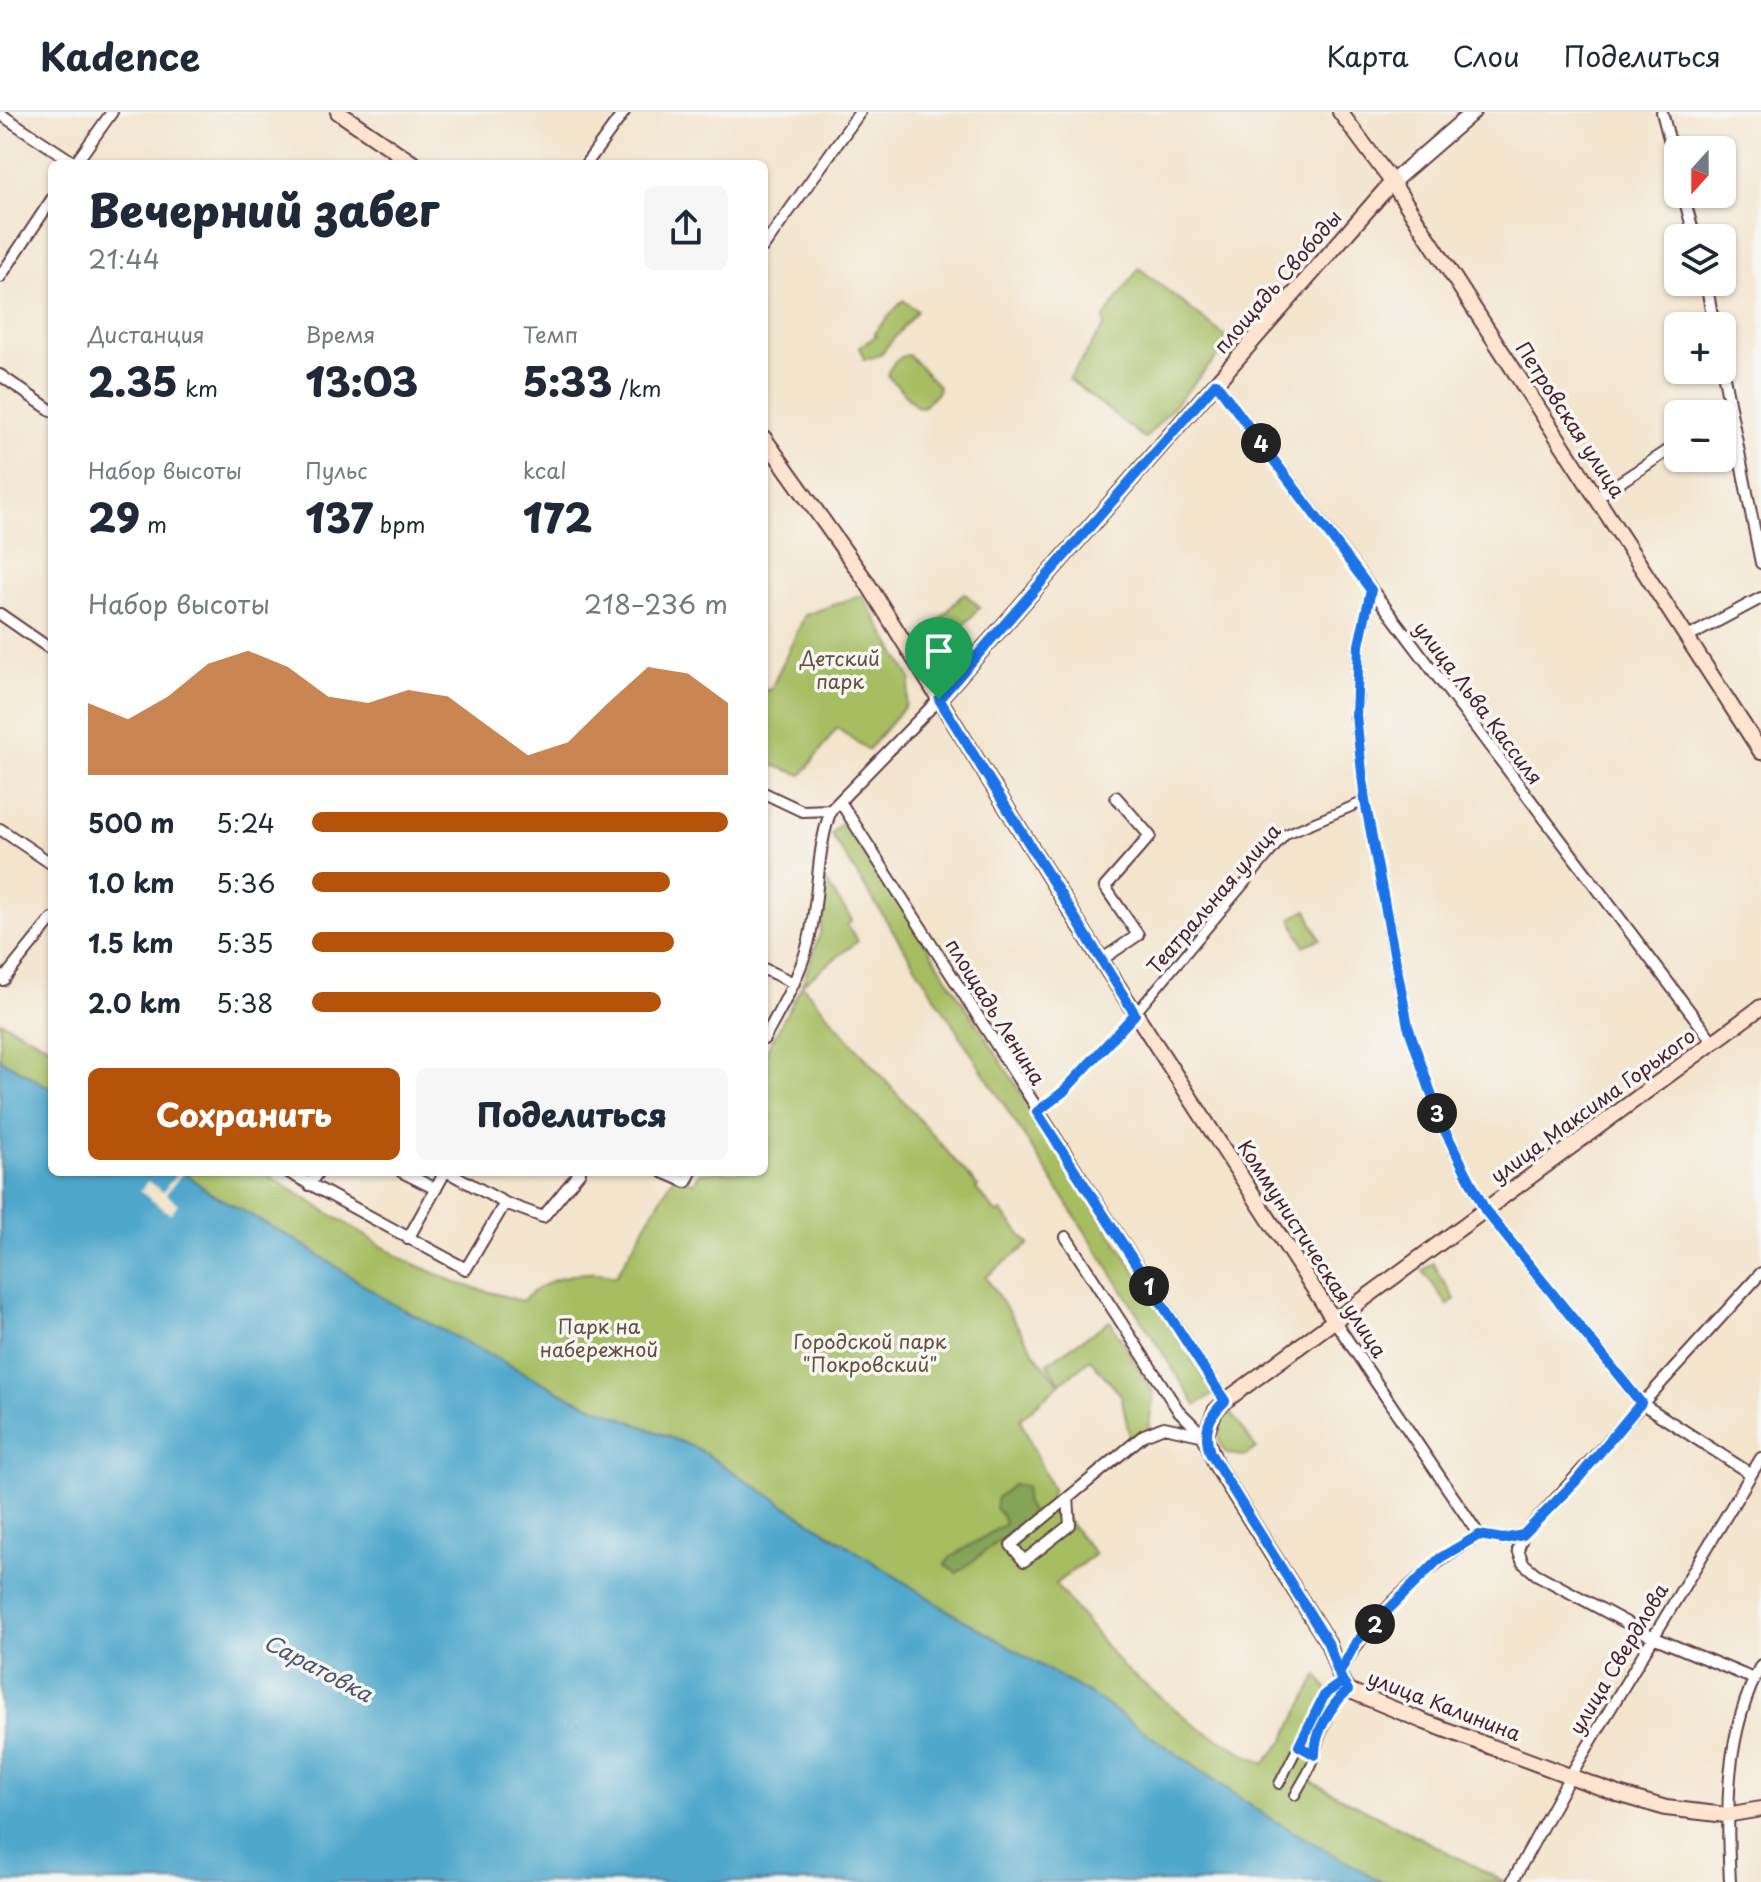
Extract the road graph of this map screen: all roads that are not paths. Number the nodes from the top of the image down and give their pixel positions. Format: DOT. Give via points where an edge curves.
graph roads {
  1 [pos="112,112"];
  2 [pos="338,112"];
  3 [pos="624,112"];
  4 [pos="860,112"];
  5 [pos="1340,112"];
  6 [pos="1473,112"];
  7 [pos="1662,112"];
  8 [pos="0,114"];
  9 [pos="1668,136"];
  10 [pos="70,160"];
  11 [pos="79,160"];
  12 [pos="408,160"];
  13 [pos="589,160"];
  14 [pos="1392,182"];
  15 [pos="48,205"];
  16 [pos="768,240"];
  17 [pos="0,277"];
  18 [pos="0,375"];
  19 [pos="1216,383"];
  20 [pos="48,408"];
  21 [pos="768,444"];
  22 [pos="1664,453"];
  23 [pos="1736,453"];
  24 [pos="1596,498"];
  25 [pos="1761,563"];
  26 [pos="1371,590"];
  27 [pos="1761,598"];
  28 [pos="0,614"];
  29 [pos="1686,638"];
  30 [pos="48,647"];
  31 [pos="939,699"];
  32 [pos="1761,752"];
  33 [pos="768,795"];
  34 [pos="1116,797"];
  35 [pos="1365,801"];
  36 [pos="841,803"];
  37 [pos="831,810"];
  38 [pos="0,829"];
  39 [pos="48,861"];
  40 [pos="48,924"];
  41 [pos="1101,960"];
  42 [pos="768,971"];
  43 [pos="1,982"];
  44 [pos="794,983"];
  45 [pos="1761,1007"];
  46 [pos="1135,1014"];
  47 [pos="768,1032"];
  48 [pos="1713,1042"];
  49 [pos="1037,1112"];
  50 [pos="294,1176"];
  51 [pos="315,1176"];
  52 [pos="410,1176"];
  53 [pos="444,1176"];
  54 [pos="454,1176"];
  55 [pos="577,1176"];
  56 [pos="309,1185"];
  57 [pos="436,1189"];
  58 [pos="505,1203"];
  59 [pos="1485,1210"];
  60 [pos="1066,1237"];
  61 [pos="408,1239"];
  62 [pos="1761,1273"];
  63 [pos="1336,1323"];
  64 [pos="1225,1401"];
  65 [pos="1641,1403"];
  66 [pos="1205,1436"];
  67 [pos="1761,1458"];
  68 [pos="1751,1474"];
  69 [pos="1068,1498"];
  70 [pos="1479,1535"];
  71 [pos="1523,1535"];
  72 [pos="1653,1637"];
  73 [pos="1761,1665"];
  74 [pos="1754,1679"];
  75 [pos="1343,1682"];
  76 [pos="1299,1746"];
  77 [pos="1315,1755"];
  78 [pos="1570,1776"];
  79 [pos="1279,1784"];
  80 [pos="1295,1795"];
  81 [pos="1761,1809"];
  82 [pos="1726,1815"];
  83 [pos="1512,1882"];
  84 [pos="1730,1882"];
  1 -- 11 [label="street"];
  2 -- 12 [label="main road"];
  3 -- 13 [label="street"];
  4 -- 16 [label="street"];
  5 -- 14 [label="main road, Петровская улица"];
  6 -- 14 [label="street"];
  7 -- 9 [label="street"];
  8 -- 10 [label="street"];
  14 -- 19 [label="main road, площадь Свободы"];
  14 -- 24 [label="main road, Петровская улица"];
  15 -- 17 [label="street"];
  18 -- 20 [label="street"];
  19 -- 26 [label="street, улица Льва Кассиля"];
  19 -- 31 [label="main road, площадь Свободы"];
  21 -- 31 [label="main road, Коммунистическая улица" via="859,569"];
  22 -- 24 [label="street"];
  23 -- 25 [label="street"];
  24 -- 29 [label="main road, Петровская улица"];
  26 -- 35 [label="street" via="1359,645 1356,715"];
  26 -- 48 [label="street, улица Льва Кассиля"];
  27 -- 29 [label="street"];
  28 -- 30 [label="street"];
  29 -- 32 [label="main road, Петровская улица"];
  31 -- 36 [label="street, площадь Свободы"];
  31 -- 41 [label="main road, Коммунистическая улица"];
  33 -- 37 [label="street" via="802,811"];
  34 -- 41 [label="street" via="1150,836 1105,887 1138,935"];
  35 -- 46 [label="street, Театральная улица" via="1286,834"];
  35 -- 59 [label="street" via="1408,1026 1442,1125"];
  36 -- 37 [label="street, площадь Свободы"];
  36 -- 49 [label="street, площадь Ленина"];
  37 -- 44 [label="street" via="809,942"];
  38 -- 39 [label="street"];
  40 -- 43 [label="street"];
  41 -- 46 [label="main road, Коммунистическая улица"];
  42 -- 44 [label="street"];
  44 -- 47 [label="street"];
  45 -- 48 [label="main road, улица Максима Горького"];
  46 -- 49 [label="street, Театральная улица" via="1063,1092"];
  46 -- 63 [label="main road, Коммунистическая улица"];
  48 -- 59 [label="main road, улица Максима Горького"];
  49 -- 64 [label="street, площадь Ленина"];
  50 -- 56 [label="street"];
  51 -- 56 [label="street"];
  52 -- 57 [label="street"];
  53 -- 57 [label="street"];
  54 -- 58 [label="street"];
  55 -- 58 [label="street" via="543,1217"];
  56 -- 61 [label="street"];
  57 -- 61 [label="street"];
  58 -- 61 [label="street" via="466,1269"];
  59 -- 63 [label="main road, улица Максима Горького"];
  59 -- 65 [label="street"];
  60 -- 66 [label="street" via="1178,1410"];
  62 -- 65 [label="street"];
  63 -- 64 [label="main road, улица Максима Горького"];
  63 -- 70 [label="street, Коммунистическая улица"];
  64 -- 66 [label="main road, улица Максима Горького"];
  65 -- 68 [label="street"];
  65 -- 71 [label="street"];
  66 -- 69 [label="street" via="1164,1427 1144,1435"];
  66 -- 75 [label="main road, улица Калинина" via="1216,1465 1328,1643"];
  67 -- 68 [label="street, улица Свердлова"];
  68 -- 72 [label="street, улица Свердлова"];
  69 -- 69 [label="street" via="1070,1525 1024,1561 1011,1545"];
  70 -- 71 [label="street"];
  70 -- 75 [label="street" via="1440,1558 1356,1642"];
  71 -- 72 [label="street" via="1518,1550 1536,1574"];
  72 -- 74 [label="street"];
  72 -- 78 [label="street, улица Свердлова"];
  73 -- 74 [label="street"];
  74 -- 82 [label="street" via="1733,1752"];
  75 -- 76 [label="street" via="1325,1694"];
  75 -- 77 [label="street"];
  75 -- 78 [label="main road, улица Калинина" via="1372,1702"];
  76 -- 77 [label="street"];
  76 -- 79 [label="street"];
  77 -- 80 [label="street"];
  78 -- 82 [label="main road, улица Калинина" via="1666,1808"];
  78 -- 83 [label="street, улица Свердлова"];
  81 -- 82 [label="main road, улица Калинина"];
  82 -- 84 [label="street"];
}
